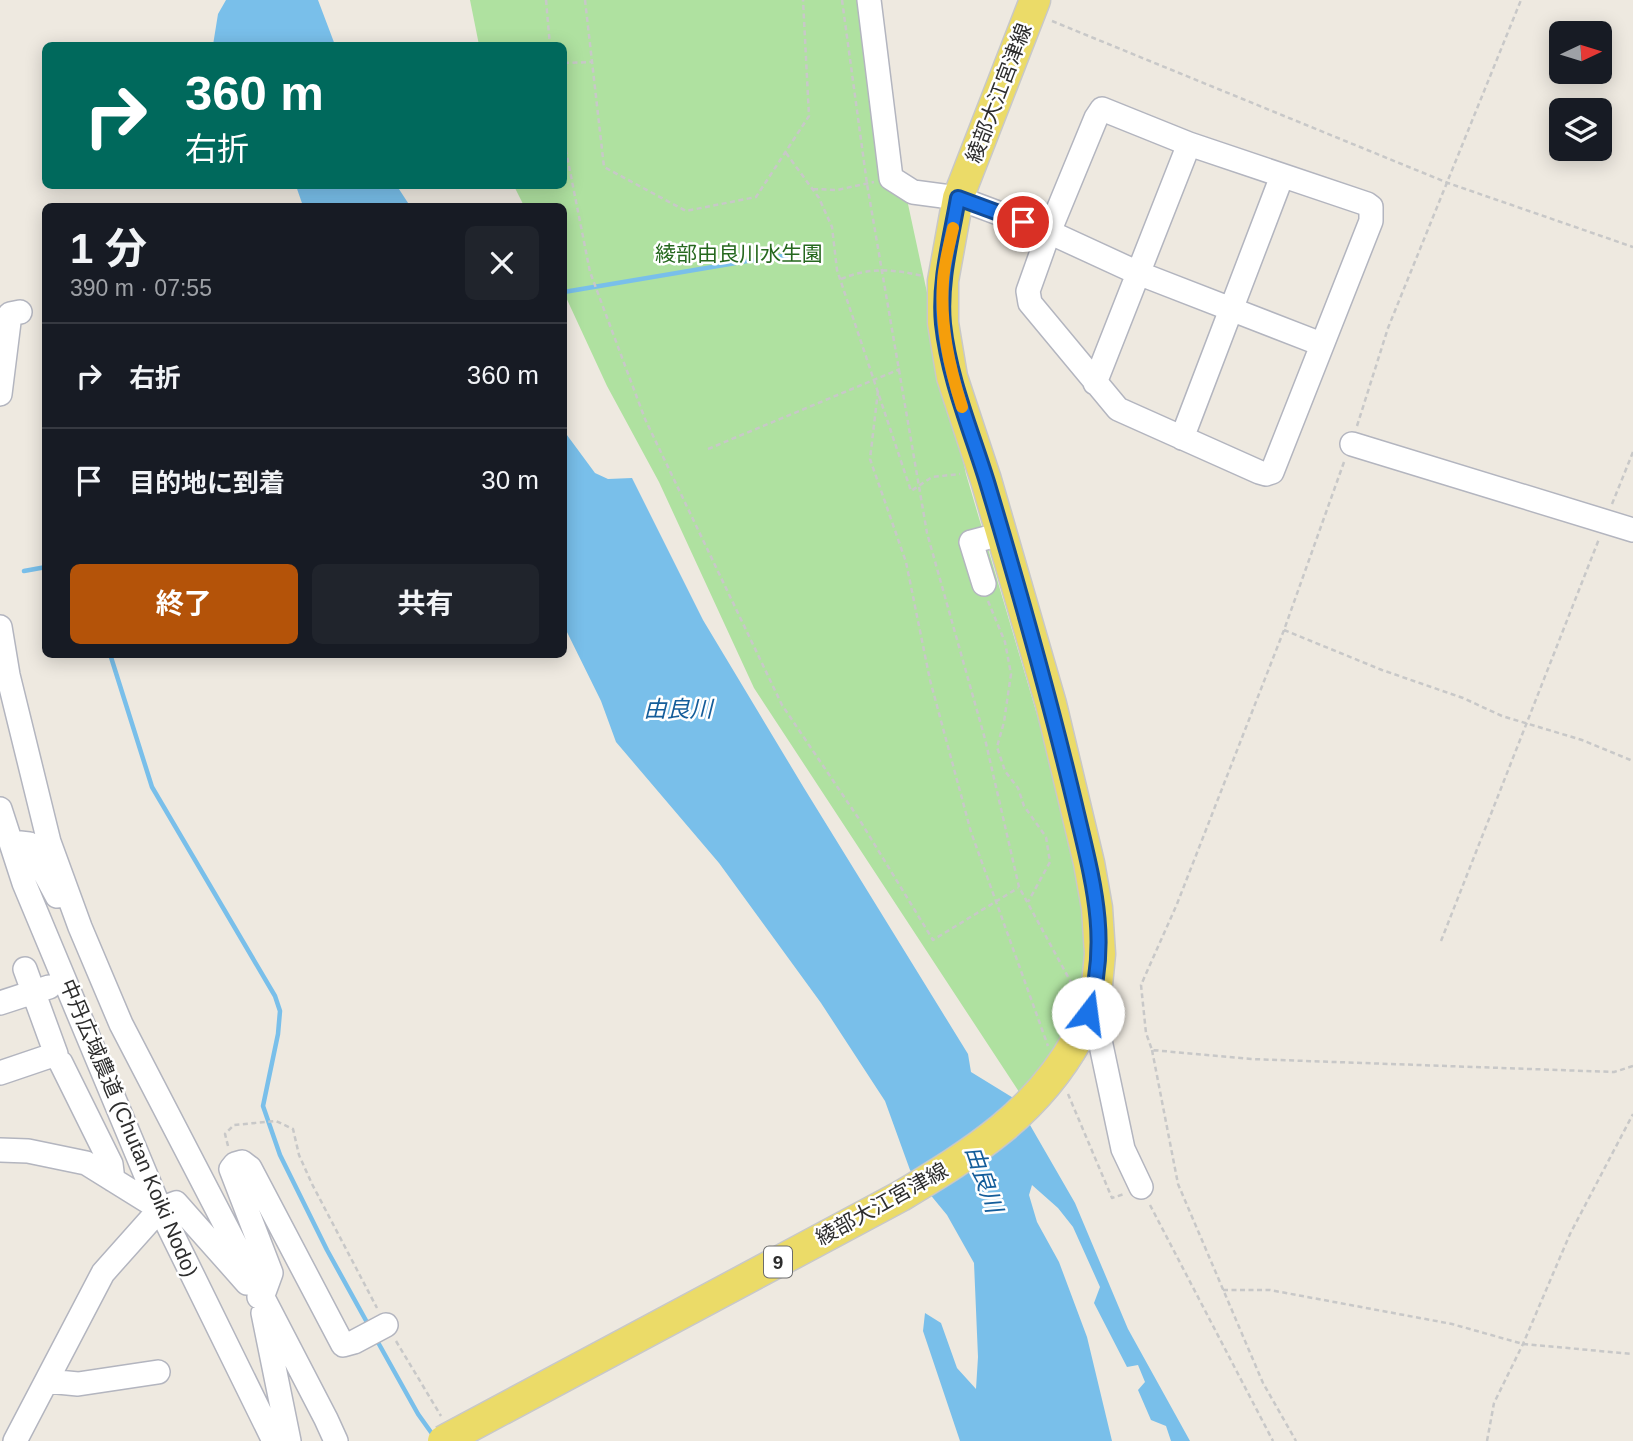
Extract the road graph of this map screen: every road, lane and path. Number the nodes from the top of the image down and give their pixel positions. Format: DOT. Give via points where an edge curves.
graph roads {
  1 [pos="546,0"];
  2 [pos="585,0"];
  3 [pos="803,0"];
  4 [pos="842,0"];
  5 [pos="869,0"];
  6 [pos="1521,0"];
  7 [pos="1032,6"];
  8 [pos="550,42"];
  9 [pos="592,62"];
  10 [pos="567,63"];
  11 [pos="1189,144"];
  12 [pos="785,152"];
  13 [pos="567,156"];
  14 [pos="1282,176"];
  15 [pos="891,178"];
  16 [pos="1448,183"];
  17 [pos="867,184"];
  18 [pos="813,189"];
  19 [pos="958,198"];
  20 [pos="1049,232"];
  21 [pos="1633,247"];
  22 [pos="882,270"];
  23 [pos="1138,273"];
  24 [pos="840,279"];
  25 [pos="943,281"];
  26 [pos="1231,309"];
  27 [pos="20,312"];
  28 [pos="1321,344"];
  29 [pos="900,369"];
  30 [pos="874,380"];
  31 [pos="1095,383"];
  32 [pos="878,391"];
  33 [pos="0,394"];
  34 [pos="1182,438"];
  35 [pos="1352,444"];
  36 [pos="708,449"];
  37 [pos="1633,452"];
  38 [pos="986,481"];
  39 [pos="920,485"];
  40 [pos="1605,522"];
  41 [pos="1633,530"];
  42 [pos="990,538"];
  43 [pos="984,584"];
  44 [pos="0,627"];
  45 [pos="1284,630"];
  46 [pos="1527,723"];
  47 [pos="1633,761"];
  48 [pos="0,809"];
  49 [pos="11,842"];
  50 [pos="1019,887"];
  51 [pos="1027,904"];
  52 [pos="80,927"];
  53 [pos="1441,941"];
  54 [pos="25,970"];
  55 [pos="66,982"];
  56 [pos="34,992"];
  57 [pos="0,1003"];
  58 [pos="1083,1026"];
  59 [pos="1152,1050"];
  60 [pos="1052,1055"];
  61 [pos="61,1063"];
  62 [pos="1633,1066"];
  63 [pos="0,1073"];
  64 [pos="1067,1093"];
  65 [pos="118,1108"];
  66 [pos="1633,1114"];
  67 [pos="91,1124"];
  68 [pos="0,1150"];
  69 [pos="235,1164"];
  70 [pos="113,1180"];
  71 [pos="1140,1187"];
  72 [pos="160,1209"];
  73 [pos="1223,1290"];
  74 [pos="261,1296"];
  75 [pos="386,1325"];
  76 [pos="1523,1344"];
  77 [pos="1633,1354"];
  78 [pos="158,1371"];
  79 [pos="47,1381"];
  80 [pos="443,1429"];
  81 [pos="15,1441"];
  82 [pos="274,1441"];
  83 [pos="289,1441"];
  84 [pos="336,1441"];
  85 [pos="1273,1441"];
  86 [pos="1296,1441"];
  87 [pos="1487,1441"];
  1 -- 8 [label="path"];
  2 -- 9 [label="path"];
  3 -- 12 [label="path" via="809,116"];
  4 -- 17 [label="path"];
  5 -- 15 [label="street"];
  6 -- 16 [label="path"];
  7 -- 16 [label="path"];
  7 -- 19 [label="main road, 綾部大江宮津線 / 9"];
  9 -- 10 [label="path"];
  9 -- 12 [label="path" via="604,167 686,211 756,197"];
  11 -- 14 [label="street"];
  11 -- 20 [label="street" via="1099,111"];
  11 -- 23 [label="street"];
  12 -- 18 [label="path"];
  13 -- 50 [label="path" via="590,272 645,419 782,705 933,940"];
  14 -- 26 [label="street"];
  14 -- 28 [label="street" via="1371,207 1371,221"];
  15 -- 17 [label="path"];
  15 -- 19 [label="street" via="913,192"];
  16 -- 21 [label="path"];
  16 -- 35 [label="path" via="1388,328"];
  17 -- 18 [label="path"];
  17 -- 22 [label="path"];
  18 -- 24 [label="path" via="832,227"];
  19 -- 20 [label="street"];
  19 -- 25 [label="main road, 綾部大江宮津線 / 9"];
  20 -- 23 [label="street"];
  20 -- 31 [label="street" via="1028,291 1030,303"];
  22 -- 24 [label="path"];
  22 -- 25 [label="path"];
  22 -- 29 [label="path"];
  23 -- 26 [label="street"];
  23 -- 31 [label="street"];
  24 -- 30 [label="path"];
  25 -- 38 [label="main road, 綾部大江宮津線 / 9" via="943,323 953,377"];
  26 -- 28 [label="street"];
  26 -- 34 [label="street"];
  27 -- 33 [label="street" via="9,314"];
  28 -- 34 [label="street" via="1272,472 1259,472"];
  29 -- 30 [label="path"];
  29 -- 39 [label="path"];
  30 -- 32 [label="path"];
  30 -- 36 [label="path"];
  31 -- 34 [label="street" via="1118,409"];
  32 -- 39 [label="path" via="911,491"];
  32 -- 60 [label="path" via="870,459 906,562 930,680 971,832"];
  35 -- 40 [label="street"];
  35 -- 45 [label="path"];
  37 -- 40 [label="path"];
  38 -- 39 [label="path" via="966,474 932,477"];
  38 -- 42 [label="main road, 綾部大江宮津線 / 9"];
  39 -- 50 [label="path" via="927,533 985,739"];
  40 -- 41 [label="street"];
  40 -- 46 [label="path"];
  42 -- 43 [label="street" via="971,542"];
  42 -- 58 [label="main road, 綾部大江宮津線 / 9" via="1051,704 1089,863 1100,954 1097,985"];
  43 -- 51 [label="path" via="1011,674 998,747 1005,771 1046,837 1050,862"];
  44 -- 52 [label="street" via="49,842"];
  45 -- 46 [label="path"];
  45 -- 59 [label="path" via="1141,985"];
  46 -- 47 [label="path"];
  46 -- 53 [label="path"];
  48 -- 49 [label="street, 中丹広域農道 (Chutan Koiki Nodo)"];
  49 -- 52 [label="street" via="29,844 74,929"];
  49 -- 55 [label="street, 中丹広域農道 (Chutan Koiki Nodo)"];
  50 -- 51 [label="path"];
  51 -- 58 [label="path"];
  52 -- 74 [label="street" via="121,1024"];
  54 -- 56 [label="street"];
  55 -- 56 [label="street"];
  55 -- 65 [label="street, 中丹広域農道 (Chutan Koiki Nodo)"];
  56 -- 57 [label="street"];
  56 -- 63 [label="street" via="56,1054"];
  58 -- 71 [label="street" via="1097,1026 1124,1149"];
  58 -- 80 [label="main road, 綾部大江宮津線 / 9, bridge" via="1044,1090 955,1163 901,1196"];
  59 -- 62 [label="path" via="1382,1065 1614,1072"];
  59 -- 73 [label="path" via="1178,1184"];
  61 -- 67 [label="street"];
  64 -- 71 [label="path" via="1112,1198"];
  65 -- 67 [label="street"];
  65 -- 72 [label="street, 中丹広域農道 (Chutan Koiki Nodo)"];
  66 -- 76 [label="path" via="1570,1234"];
  67 -- 70 [label="street" via="111,1164"];
  68 -- 70 [label="street" via="86,1163"];
  69 -- 74 [label="street" via="231,1169 271,1273"];
  69 -- 75 [label="street" via="242,1162 250,1168 343,1345"];
  69 -- 75 [label="path" via="225,1134 234,1125 276,1121 292,1129 312,1184"];
  70 -- 72 [label="street"];
  71 -- 85 [label="path"];
  72 -- 74 [label="street" via="176,1203"];
  72 -- 79 [label="street" via="103,1273"];
  72 -- 82 [label="street, 中丹広域農道 (Chutan Koiki Nodo)"];
  73 -- 76 [label="path" via="1270,1290 1452,1324"];
  73 -- 86 [label="path" via="1263,1383"];
  74 -- 83 [label="street"];
  74 -- 84 [label="street"];
  75 -- 80 [label="path"];
  76 -- 77 [label="path"];
  76 -- 87 [label="path" via="1494,1404"];
  78 -- 79 [label="street" via="78,1384"];
  79 -- 81 [label="street"];
}
